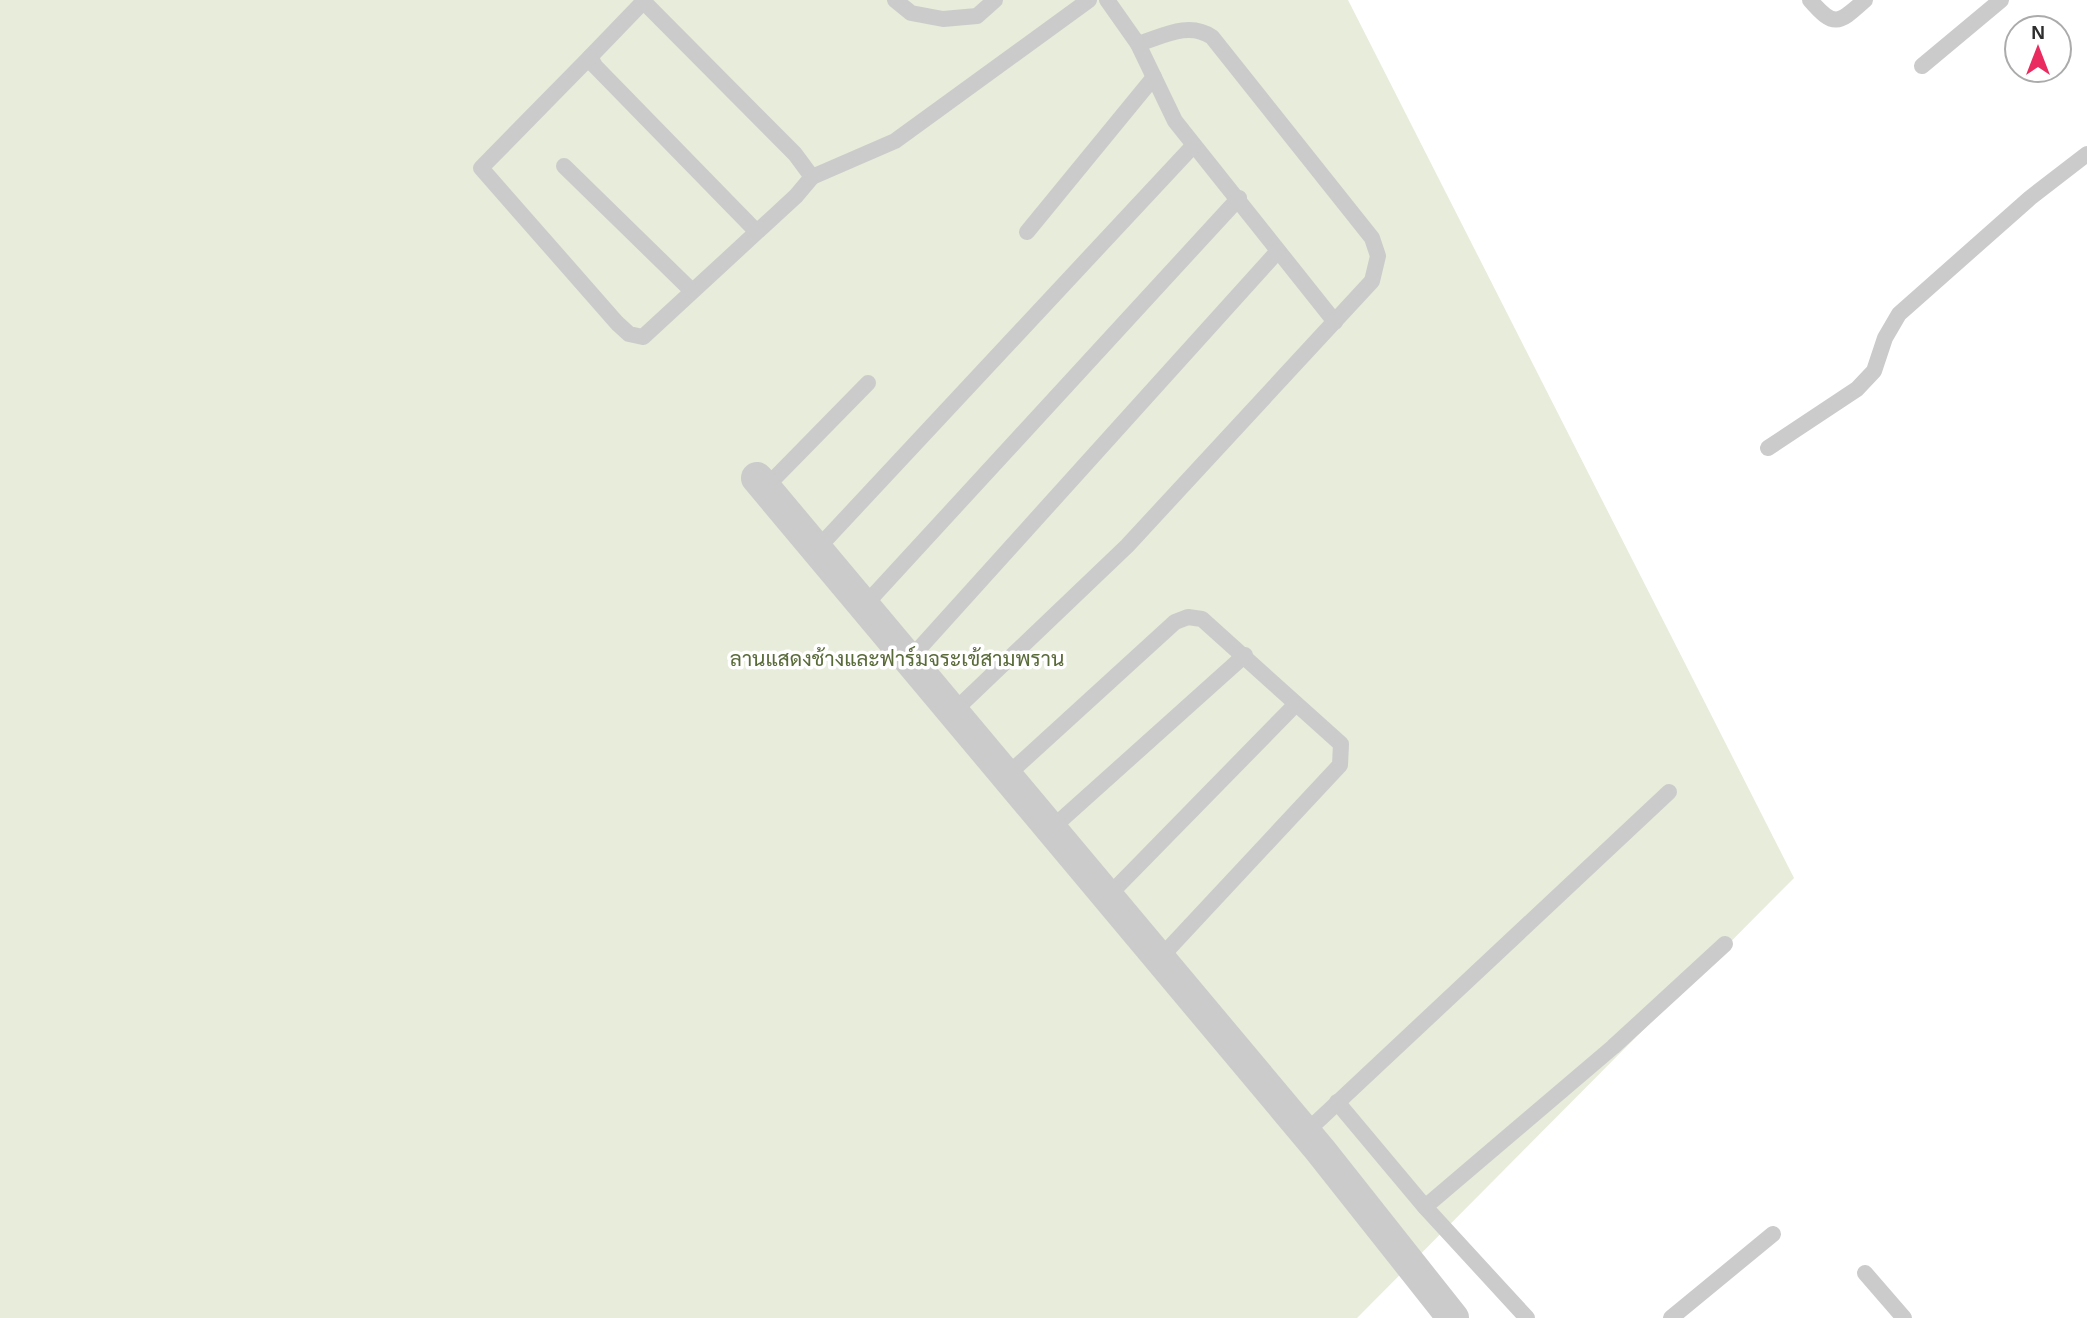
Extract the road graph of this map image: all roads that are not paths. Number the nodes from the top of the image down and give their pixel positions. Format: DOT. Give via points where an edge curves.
graph roads {
  1 [pos="895,0"];
  2 [pos="1089,0"];
  3 [pos="1107,0"];
  4 [pos="1810,0"];
  5 [pos="1865,0"];
  6 [pos="2001,0"];
  7 [pos="644,1"];
  8 [pos="991,1"];
  9 [pos="1138,44"];
  10 [pos="590,57"];
  11 [pos="1922,66"];
  12 [pos="1154,77"];
  13 [pos="1193,146"];
  14 [pos="2087,153"];
  15 [pos="564,166"];
  16 [pos="812,177"];
  17 [pos="1239,198"];
  18 [pos="756,231"];
  19 [pos="1027,232"];
  20 [pos="1278,251"];
  21 [pos="692,291"];
  22 [pos="1335,322"];
  23 [pos="867,383"];
  24 [pos="1768,448"];
  25 [pos="761,483"];
  26 [pos="816,550"];
  27 [pos="863,607"];
  28 [pos="1245,655"];
  29 [pos="908,662"];
  30 [pos="1296,704"];
  31 [pos="951,714"];
  32 [pos="1005,777"];
  33 [pos="1668,792"];
  34 [pos="1051,829"];
  35 [pos="1108,896"];
  36 [pos="1725,944"];
  37 [pos="1158,958"];
  38 [pos="1337,1102"];
  39 [pos="1305,1133"];
  40 [pos="1426,1207"];
  41 [pos="1773,1234"];
  42 [pos="1865,1273"];
  43 [pos="1453,1318"];
  44 [pos="1528,1318"];
  45 [pos="1671,1318"];
  46 [pos="1905,1318"];
  1 -- 8 [label="lane" via="911,13 943,19 976,16"];
  2 -- 16 [label="lane" via="895,141"];
  3 -- 9 [label="lane"];
  4 -- 5 [label="lane" via="1826,19 1835,21"];
  6 -- 11 [label="lane"];
  7 -- 10 [label="lane"];
  7 -- 16 [label="lane"];
  9 -- 12 [label="lane"];
  9 -- 22 [label="lane" via="1191,28 1212,37 1372,238 1378,256 1372,281"];
  10 -- 18 [label="lane"];
  10 -- 21 [label="lane" via="481,168 629,334 643,337"];
  12 -- 13 [label="lane"];
  12 -- 19 [label="lane"];
  13 -- 17 [label="lane"];
  13 -- 26 [label="lane"];
  14 -- 24 [label="lane" via="1899,314 1874,370 1857,390"];
  15 -- 21 [label="lane"];
  16 -- 18 [label="lane"];
  17 -- 20 [label="lane"];
  17 -- 27 [label="lane"];
  18 -- 21 [label="lane"];
  20 -- 22 [label="lane"];
  20 -- 29 [label="lane"];
  22 -- 31 [label="lane" via="1128,546"];
  23 -- 25 [label="lane"];
  25 -- 26 [label="street"];
  26 -- 27 [label="street"];
  27 -- 29 [label="street"];
  28 -- 30 [label="lane"];
  28 -- 32 [label="lane" via="1202,619 1188,617 1175,622"];
  28 -- 34 [label="lane"];
  29 -- 31 [label="street"];
  30 -- 35 [label="lane"];
  30 -- 37 [label="lane" via="1340,744 1340,765"];
  31 -- 32 [label="street"];
  32 -- 34 [label="street"];
  33 -- 38 [label="lane"];
  34 -- 35 [label="street"];
  35 -- 37 [label="street"];
  36 -- 40 [label="lane" via="1614,1047"];
  37 -- 39 [label="street"];
  38 -- 39 [label="lane"];
  38 -- 40 [label="lane"];
  39 -- 43 [label="street"];
  40 -- 44 [label="lane"];
  41 -- 45 [label="lane"];
  42 -- 46 [label="lane"];
}
